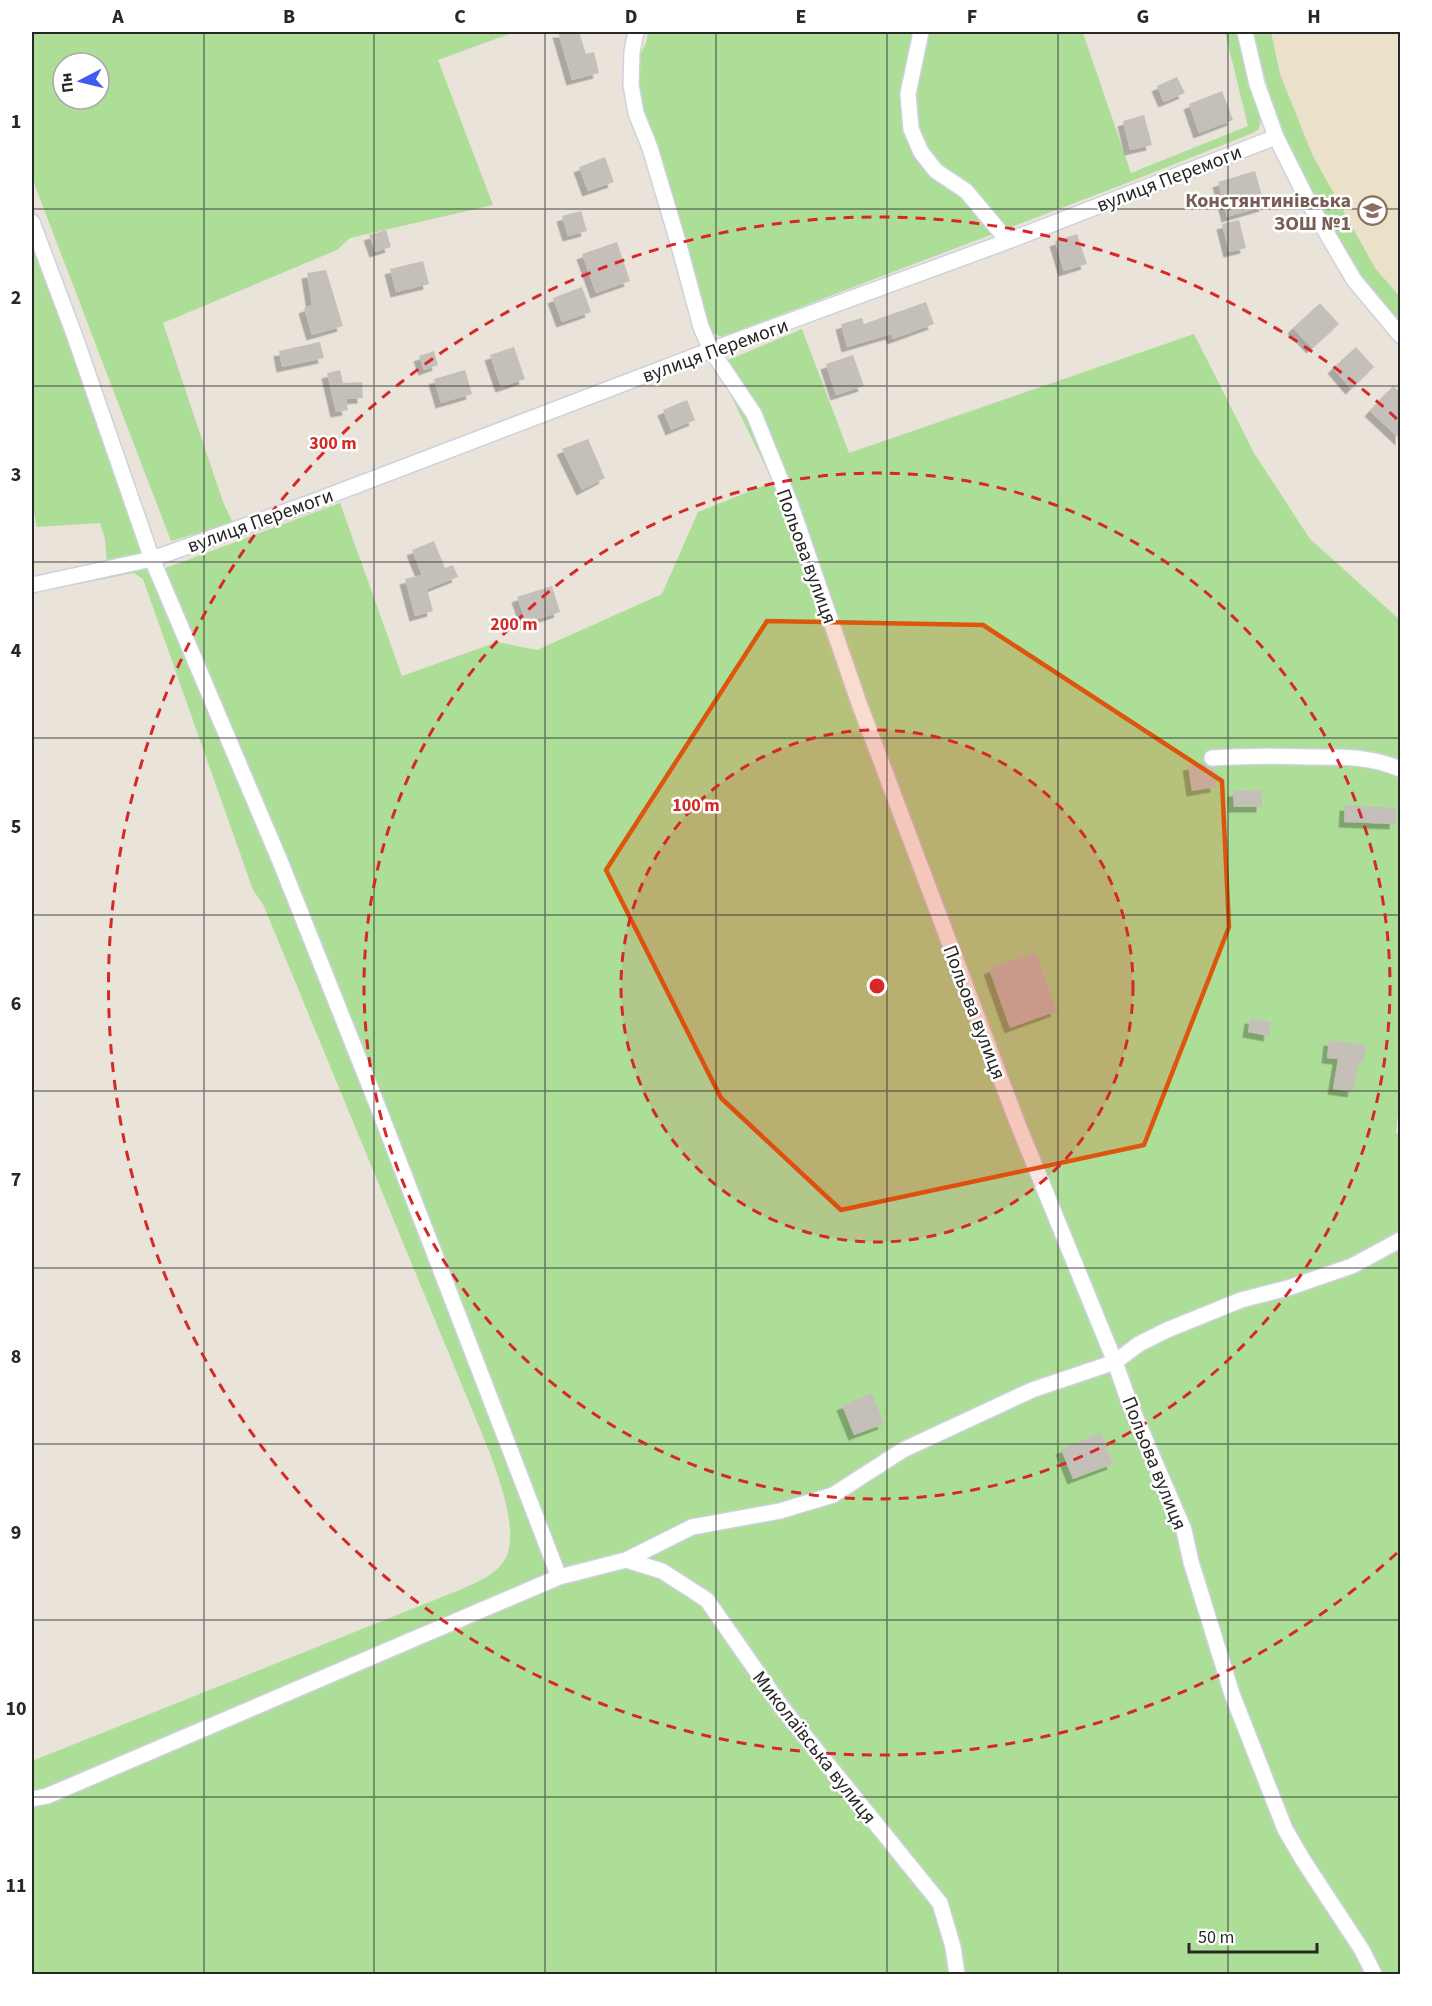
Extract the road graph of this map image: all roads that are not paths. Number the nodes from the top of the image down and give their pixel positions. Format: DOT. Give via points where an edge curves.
graph roads {
  1 [pos="636,32"];
  2 [pos="921,32"];
  3 [pos="1245,32"];
  4 [pos="1275,137"];
  5 [pos="32,222"];
  6 [pos="1008,241"];
  7 [pos="1401,335"];
  8 [pos="711,350"];
  9 [pos="152,559"];
  10 [pos="32,585"];
  11 [pos="1212,758"];
  12 [pos="1401,769"];
  13 [pos="1401,1240"];
  14 [pos="1115,1362"];
  15 [pos="627,1560"];
  16 [pos="559,1577"];
  17 [pos="32,1799"];
  18 [pos="957,1974"];
  19 [pos="1374,1974"];
  1 -- 8 [label="street, Польова вулиця" via="631,85 636,113"];
  2 -- 6 [label="street" via="908,94 911,129 921,152 936,171 966,191"];
  3 -- 4 [label="street"];
  4 -- 6 [label="street, вулиця Перемоги"];
  4 -- 7 [label="street" via="1354,279"];
  5 -- 9 [label="street"];
  6 -- 8 [label="street, вулиця Перемоги"];
  8 -- 9 [label="street, вулиця Перемоги"];
  8 -- 14 [label="street, Польова вулиця" via="754,414 790,503 859,703 1017,1122"];
  9 -- 10 [label="street, вулиця Перемоги"];
  9 -- 16 [label="street" via="289,883"];
  11 -- 12 [label="street" via="1354,757 1374,759"];
  13 -- 14 [label="street" via="1352,1266 1241,1300 1167,1330"];
  14 -- 15 [label="street" via="1032,1390 903,1450 833,1495 780,1511 692,1527"];
  14 -- 19 [label="street, Польова вулиця" via="1184,1530 1232,1694 1286,1829"];
  15 -- 16 [label="street"];
  15 -- 18 [label="street, Миколаївська вулиця" via="662,1571 706,1600 783,1709 940,1903"];
  16 -- 17 [label="street" via="47,1796"];
}
